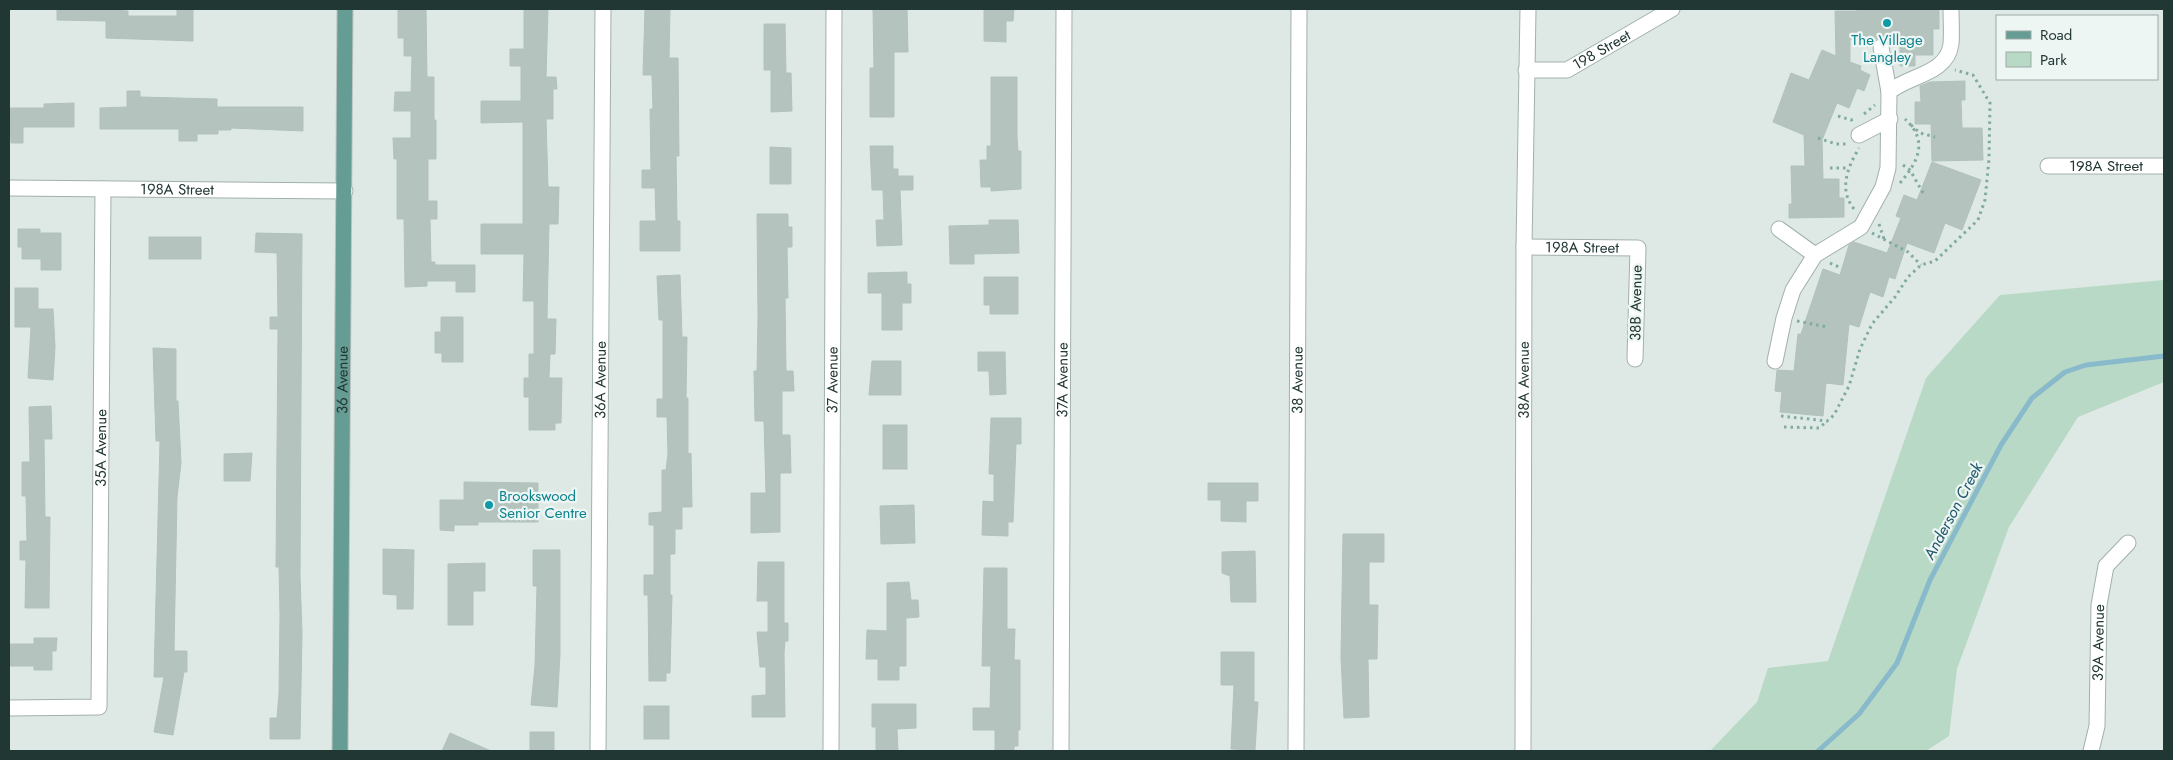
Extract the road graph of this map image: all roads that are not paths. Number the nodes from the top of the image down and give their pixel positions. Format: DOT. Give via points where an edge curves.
graph roads {
  1 [pos="345,9"];
  2 [pos="603,9"];
  3 [pos="834,9"];
  4 [pos="1064,9"];
  5 [pos="1299,9"];
  6 [pos="1528,9"];
  7 [pos="1672,9"];
  8 [pos="1951,9"];
  9 [pos="1881,47"];
  10 [pos="1526,70"];
  11 [pos="1889,92"];
  12 [pos="1890,120"];
  13 [pos="1859,135"];
  14 [pos="2048,166"];
  15 [pos="2164,166"];
  16 [pos="9,188"];
  17 [pos="103,189"];
  18 [pos="345,191"];
  19 [pos="1779,229"];
  20 [pos="1524,247"];
  21 [pos="1638,248"];
  22 [pos="1815,255"];
  23 [pos="1635,359"];
  24 [pos="1775,361"];
  25 [pos="2128,543"];
  26 [pos="9,708"];
  27 [pos="340,751"];
  28 [pos="598,751"];
  29 [pos="831,751"];
  30 [pos="1061,751"];
  31 [pos="1296,751"];
  32 [pos="1523,751"];
  33 [pos="2091,751"];
  1 -- 18 [label="main road, 36 Avenue"];
  2 -- 28 [label="street, 36A Avenue"];
  3 -- 29 [label="street, 37 Avenue"];
  4 -- 30 [label="street, 37A Avenue"];
  5 -- 31 [label="street, 38 Avenue"];
  6 -- 10 [label="street, 38A Avenue"];
  7 -- 10 [label="street, 198 Street" via="1568,70"];
  8 -- 11 [label="street" via="1948,55 1937,68 1898,84"];
  9 -- 11 [label="street"];
  10 -- 20 [label="street, 38A Avenue"];
  11 -- 12 [label="street"];
  12 -- 13 [label="street"];
  12 -- 22 [label="street" via="1888,168 1883,187 1863,224"];
  14 -- 15 [label="street, 198A Street"];
  16 -- 17 [label="street, 198A Street"];
  17 -- 18 [label="street, 198A Street"];
  17 -- 26 [label="street, 35A Avenue" via="99,707"];
  18 -- 27 [label="main road, 36 Avenue"];
  19 -- 22 [label="street"];
  20 -- 21 [label="street, 198A Street"];
  20 -- 32 [label="street, 38A Avenue"];
  21 -- 23 [label="street, 38B Avenue"];
  22 -- 24 [label="street" via="1793,290"];
  25 -- 33 [label="street, 39A Avenue" via="2106,566 2101,595 2097,726"];
}
